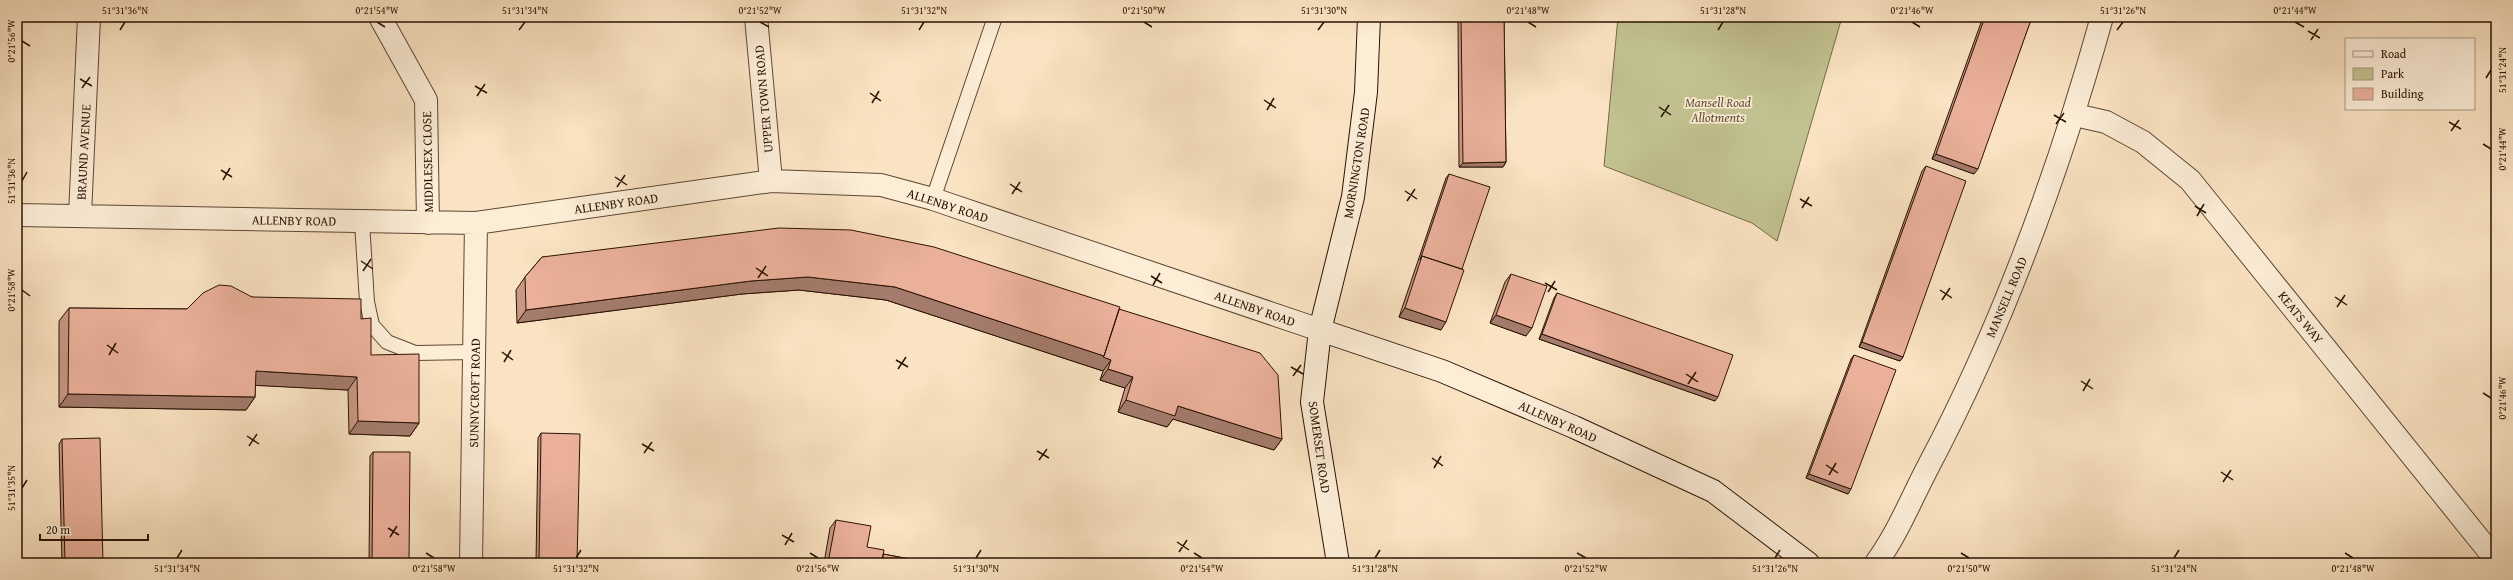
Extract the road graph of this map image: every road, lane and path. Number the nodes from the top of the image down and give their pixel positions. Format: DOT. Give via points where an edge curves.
graph roads {
  1 [pos="89,17"];
  2 [pos="380,17"];
  3 [pos="756,17"];
  4 [pos="995,17"];
  5 [pos="1369,17"];
  6 [pos="2102,17"];
  7 [pos="2075,115"];
  8 [pos="770,180"];
  9 [pos="933,199"];
  10 [pos="17,215"];
  11 [pos="80,215"];
  12 [pos="362,222"];
  13 [pos="428,223"];
  14 [pos="476,223"];
  15 [pos="1320,330"];
  16 [pos="474,352"];
  17 [pos="2496,560"];
  18 [pos="471,563"];
  19 [pos="1338,563"];
  20 [pos="1808,563"];
  21 [pos="1876,563"];
  1 -- 11 [label="street, BRAUND AVENUE"];
  2 -- 13 [label="street, MIDDLESEX CLOSE" via="426,100"];
  3 -- 8 [label="street, UPPER TOWN ROAD"];
  4 -- 9 [label="lane"];
  5 -- 15 [label="street, MORNINGTON ROAD" via="1366,92 1353,197"];
  6 -- 7 [label="street, MANSELL ROAD"];
  7 -- 17 [label="street, KEATS WAY" via="2106,122 2143,142 2190,180"];
  7 -- 21 [label="street, MANSELL ROAD" via="2022,259 1960,406"];
  8 -- 9 [label="street, ALLENBY ROAD" via="881,185"];
  8 -- 14 [label="street, ALLENBY ROAD"];
  9 -- 15 [label="street, ALLENBY ROAD"];
  10 -- 11 [label="street, ALLENBY ROAD"];
  11 -- 12 [label="street, ALLENBY ROAD"];
  12 -- 13 [label="street, ALLENBY ROAD"];
  12 -- 16 [label="lane" via="366,302 372,325 387,342 415,353"];
  13 -- 14 [label="street, ALLENBY ROAD"];
  14 -- 16 [label="street, SUNNYCROFT ROAD"];
  15 -- 19 [label="street, SOMERSET ROAD" via="1312,402"];
  15 -- 20 [label="street, ALLENBY ROAD" via="1442,371 1574,427 1713,491"];
  16 -- 18 [label="street, SUNNYCROFT ROAD"];
}
